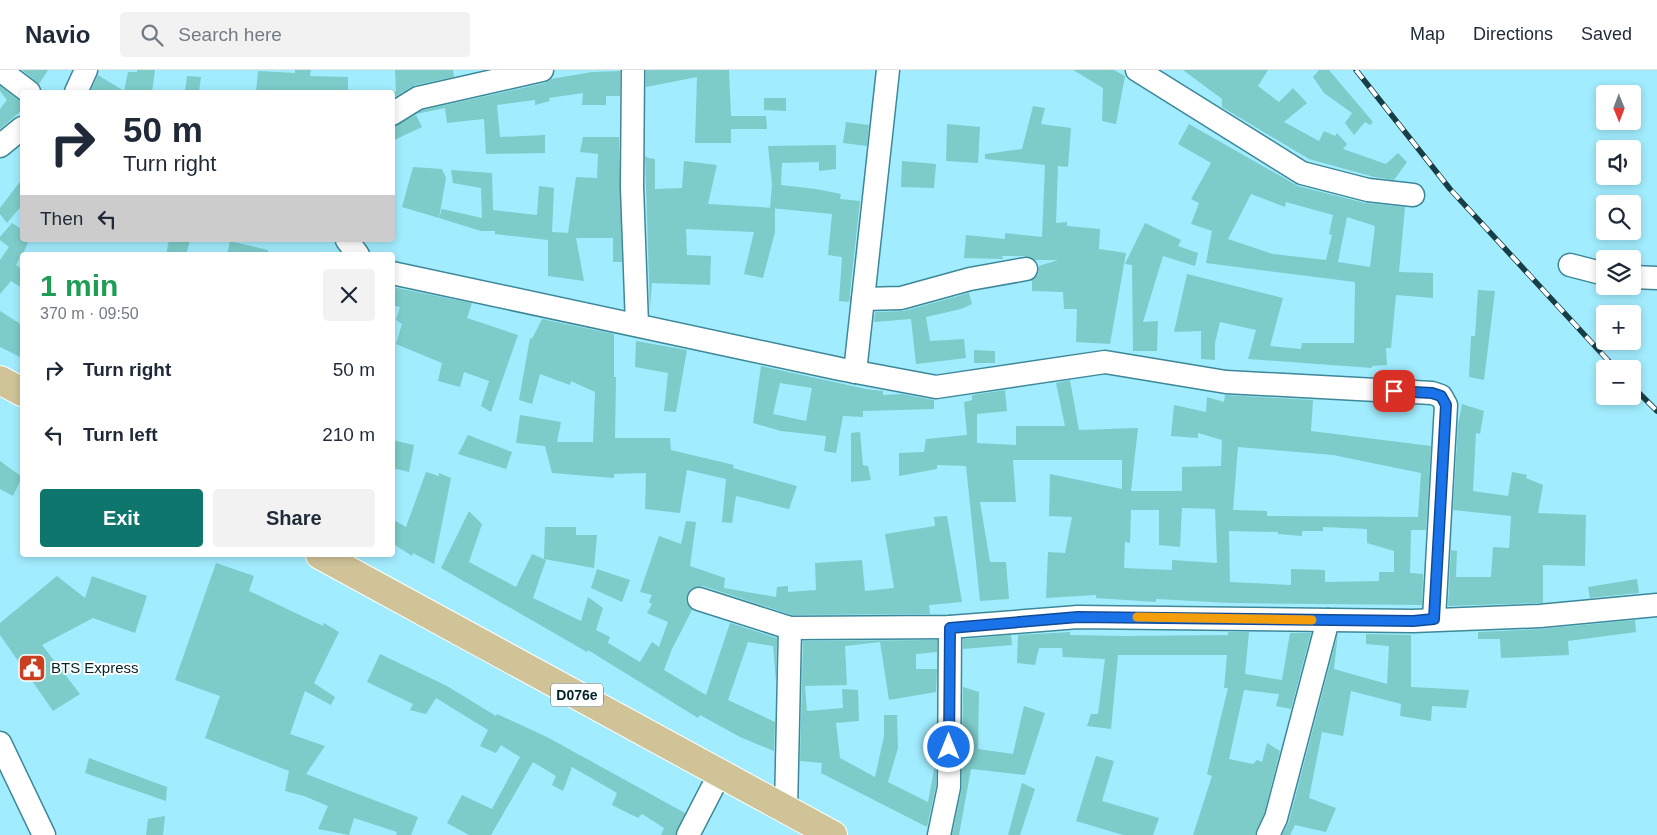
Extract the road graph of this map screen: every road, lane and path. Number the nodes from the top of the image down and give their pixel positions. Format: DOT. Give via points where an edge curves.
graph roads {
  1 [pos="0,70"];
  2 [pos="86,70"];
  3 [pos="542,70"];
  4 [pos="633,70"];
  5 [pos="888,70"];
  6 [pos="1137,70"];
  7 [pos="26,90"];
  8 [pos="77,90"];
  9 [pos="395,112"];
  10 [pos="20,130"];
  11 [pos="0,146"];
  12 [pos="1413,195"];
  13 [pos="1570,266"];
  14 [pos="1026,269"];
  15 [pos="1596,272"];
  16 [pos="395,274"];
  17 [pos="1641,277"];
  18 [pos="1657,278"];
  19 [pos="863,299"];
  20 [pos="637,325"];
  21 [pos="855,372"];
  22 [pos="0,380"];
  23 [pos="20,391"];
  24 [pos="324,557"];
  25 [pos="699,599"];
  26 [pos="1657,605"];
  27 [pos="1434,619"];
  28 [pos="1328,620"];
  29 [pos="790,628"];
  30 [pos="950,628"];
  31 [pos="0,743"];
  32 [pos="720,773"];
  33 [pos="786,809"];
  34 [pos="44,835"];
  35 [pos="688,835"];
  36 [pos="833,835"];
  37 [pos="939,835"];
  38 [pos="1268,835"];
  1 -- 7 [label="street"];
  2 -- 8 [label="street"];
  3 -- 9 [label="street" via="418,98"];
  4 -- 20 [label="street" via="632,188"];
  5 -- 19 [label="street"];
  6 -- 12 [label="street" via="1302,173 1368,190"];
  10 -- 11 [label="street"];
  13 -- 15 [label="street"];
  14 -- 19 [label="street" via="970,279 901,298"];
  16 -- 20 [label="street"];
  17 -- 18 [label="street"];
  19 -- 21 [label="street"];
  20 -- 21 [label="street"];
  21 -- 27 [label="street" via="936,387 1105,362 1226,382 1441,396 1446,405"];
  22 -- 23 [label="main road"];
  24 -- 32 [label="main road, D076e"];
  25 -- 29 [label="street"];
  26 -- 27 [label="street" via="1540,616"];
  27 -- 28 [label="street"];
  28 -- 30 [label="street" via="1078,617"];
  28 -- 38 [label="street" via="1276,818"];
  29 -- 30 [label="street"];
  29 -- 33 [label="street"];
  30 -- 37 [label="street" via="949,787"];
  31 -- 34 [label="street"];
  32 -- 33 [label="main road, D076e"];
  32 -- 35 [label="street"];
  33 -- 36 [label="main road, D076e"];
}
